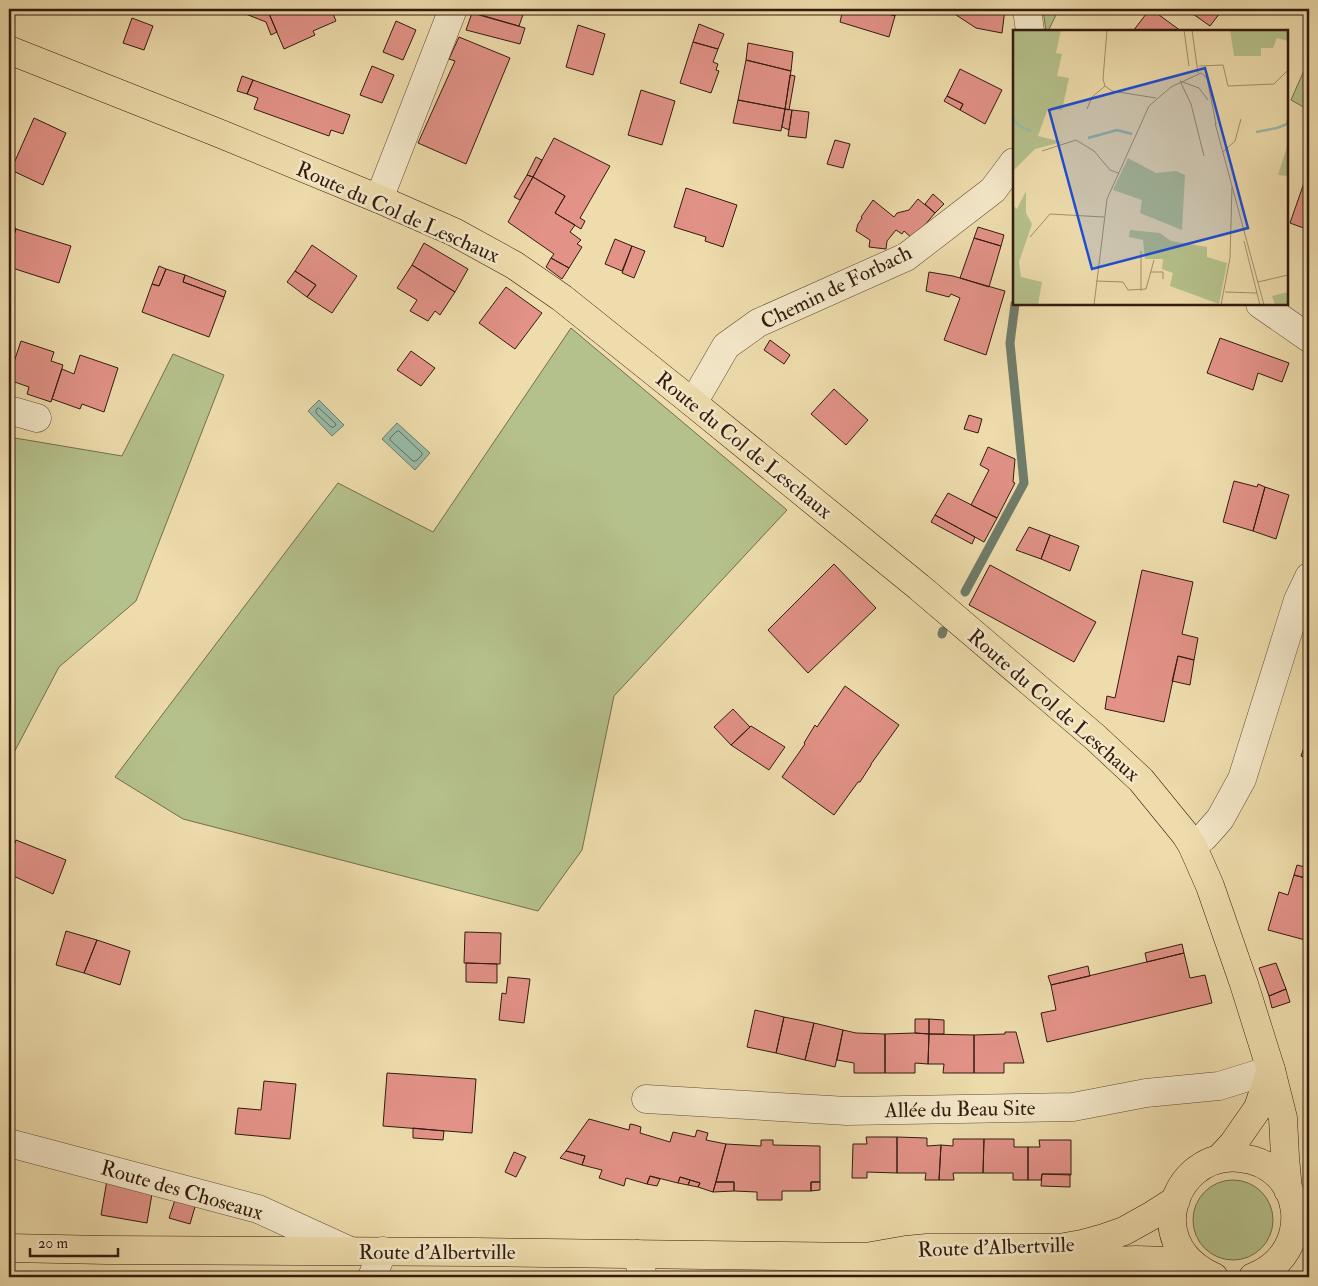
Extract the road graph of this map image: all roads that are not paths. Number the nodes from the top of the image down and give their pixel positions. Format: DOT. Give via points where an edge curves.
graph roads {
  1 [pos="453,9"];
  2 [pos="1027,9"];
  3 [pos="1030,30"];
  4 [pos="9,50"];
  5 [pos="1013,163"];
  6 [pos="379,199"];
  7 [pos="1261,305"];
  8 [pos="1309,338"];
  9 [pos="693,403"];
  10 [pos="9,410"];
  11 [pos="37,418"];
  12 [pos="1309,577"];
  13 [pos="1192,845"];
  14 [pos="1271,1070"];
  15 [pos="646,1099"];
  16 [pos="9,1143"];
  17 [pos="1219,1159"];
  18 [pos="1288,1190"];
  19 [pos="1176,1200"];
  20 [pos="1302,1227"];
  21 [pos="9,1248"];
  22 [pos="350,1251"];
  23 [pos="383,1251"];
  24 [pos="866,1258"];
  25 [pos="640,1266"];
  26 [pos="1203,1271"];
  27 [pos="372,1277"];
  28 [pos="1253,1277"];
  1 -- 6 [label="street"];
  2 -- 3 [label="street"];
  4 -- 6 [label="main road, Route du Col de Leschaux"];
  5 -- 9 [label="street, Chemin de Forbach" via="993,190 906,257 758,323 726,346"];
  6 -- 9 [label="main road, Route du Col de Leschaux" via="454,232 514,265 562,298"];
  7 -- 8 [label="street"];
  9 -- 13 [label="main road, Route du Col de Leschaux" via="919,587 1096,738 1142,780"];
  10 -- 11 [label="street"];
  12 -- 13 [label="street" via="1298,600 1242,779 1220,819"];
  13 -- 14 [label="main road, Route du Col de Leschaux" via="1210,886"];
  14 -- 15 [label="street, Allée du Beau Site" via="1219,1086 1146,1093 1072,1107 847,1111"];
  14 -- 17 [label="main road" via="1258,1108"];
  14 -- 18 [label="main road, Route du Col de Leschaux" via="1283,1118"];
  16 -- 22 [label="street, Route des Choseaux" via="258,1209"];
  17 -- 18 [label="main road" via="1246,1158 1259,1162 1271,1169"];
  17 -- 19 [label="main road" via="1207,1163 1188,1178"];
  18 -- 20 [label="main road"];
  19 -- 24 [label="main road, Route d'Albertville" via="1124,1231 1082,1244 1059,1248 927,1248"];
  19 -- 26 [label="main road" via="1172,1223 1178,1246"];
  20 -- 28 [label="main road" via="1273,1267"];
  21 -- 22 [label="main road, Route d'Albertville"];
  22 -- 23 [label="main road, Route d'Albertville"];
  23 -- 25 [label="main road, Route d'Albertville"];
  23 -- 27 [label="street"];
  24 -- 25 [label="main road, Route d'Albertville"];
  24 -- 26 [label="main road, Route d'Albertville" via="940,1271 1041,1271 1136,1260 1170,1261"];
}
